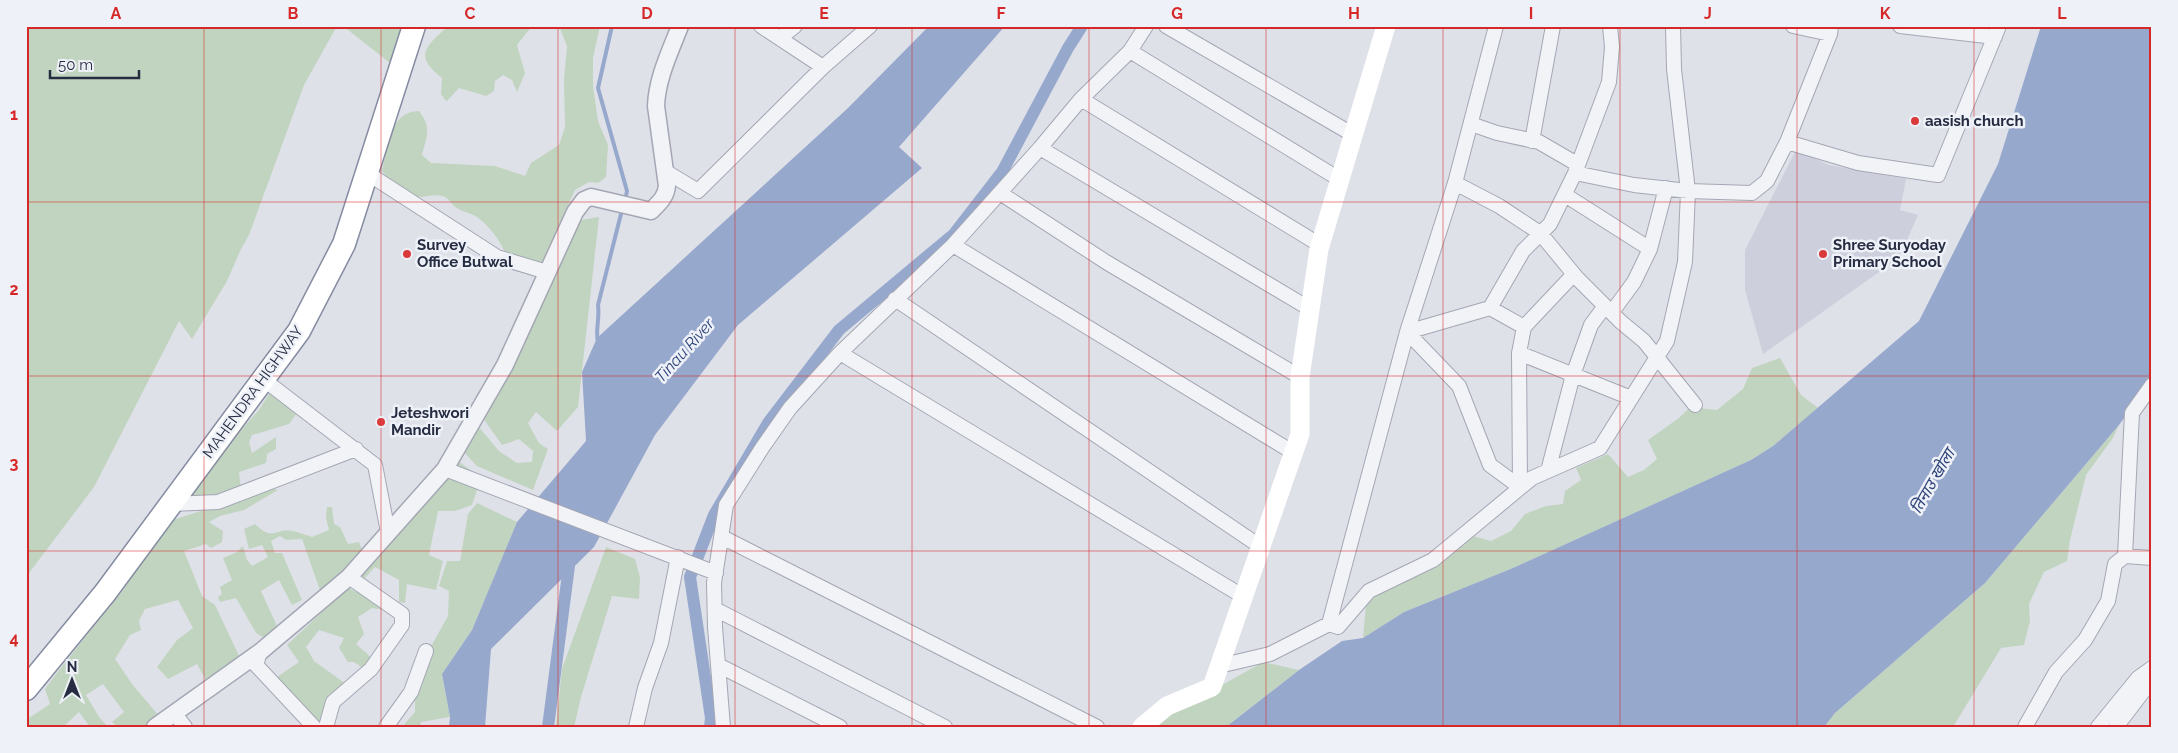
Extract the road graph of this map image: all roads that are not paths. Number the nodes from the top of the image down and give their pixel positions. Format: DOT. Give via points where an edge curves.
graph roads {
  1 [pos="414,26"];
  2 [pos="680,26"];
  3 [pos="761,26"];
  4 [pos="795,26"];
  5 [pos="870,26"];
  6 [pos="1146,26"];
  7 [pos="1166,26"];
  8 [pos="1386,26"];
  9 [pos="1496,26"];
  10 [pos="1553,26"];
  11 [pos="1610,26"];
  12 [pos="1673,26"];
  13 [pos="1793,26"];
  14 [pos="1900,26"];
  15 [pos="1830,30"];
  16 [pos="1997,32"];
  17 [pos="780,38"];
  18 [pos="1130,51"];
  19 [pos="823,67"];
  20 [pos="1081,99"];
  21 [pos="1471,124"];
  22 [pos="1352,134"];
  23 [pos="1532,141"];
  24 [pos="1787,142"];
  25 [pos="1040,148"];
  26 [pos="1576,168"];
  27 [pos="665,171"];
  28 [pos="367,173"];
  29 [pos="1339,179"];
  30 [pos="1456,183"];
  31 [pos="1666,188"];
  32 [pos="1688,191"];
  33 [pos="1000,193"];
  34 [pos="1564,195"];
  35 [pos="1540,233"];
  36 [pos="954,245"];
  37 [pos="1320,245"];
  38 [pos="1650,249"];
  39 [pos="547,272"];
  40 [pos="1574,274"];
  41 [pos="895,299"];
  42 [pos="1490,308"];
  43 [pos="1310,309"];
  44 [pos="1608,309"];
  45 [pos="1524,327"];
  46 [pos="1407,332"];
  47 [pos="840,353"];
  48 [pos="1519,353"];
  49 [pos="1657,356"];
  50 [pos="1573,375"];
  51 [pos="1300,377"];
  52 [pos="263,379"];
  53 [pos="2152,385"];
  54 [pos="1631,398"];
  55 [pos="1695,404"];
  56 [pos="356,449"];
  57 [pos="1294,453"];
  58 [pos="445,469"];
  59 [pos="1548,471"];
  60 [pos="1520,488"];
  61 [pos="170,504"];
  62 [pos="388,532"];
  63 [pos="722,537"];
  64 [pos="1261,547"];
  65 [pos="2125,556"];
  66 [pos="678,557"];
  67 [pos="2152,558"];
  68 [pos="716,573"];
  69 [pos="349,577"];
  70 [pos="1244,597"];
  71 [pos="715,609"];
  72 [pos="1329,624"];
  73 [pos="426,651"];
  74 [pos="260,652"];
  75 [pos="718,665"];
  76 [pos="1219,666"];
  77 [pos="2152,668"];
  78 [pos="2152,680"];
  79 [pos="26,688"];
  80 [pos="180,720"];
  81 [pos="156,727"];
  82 [pos="314,727"];
  83 [pos="326,727"];
  84 [pos="386,727"];
  85 [pos="636,727"];
  86 [pos="723,727"];
  87 [pos="840,727"];
  88 [pos="945,727"];
  89 [pos="1097,727"];
  90 [pos="1142,727"];
  91 [pos="2025,727"];
  92 [pos="2098,727"];
  93 [pos="2116,727"];
  1 -- 28 [label="highway, MAHENDRA HIGHWAY"];
  2 -- 27 [label="street" via="656,95"];
  3 -- 17 [label="street"];
  4 -- 17 [label="street"];
  5 -- 19 [label="street"];
  6 -- 18 [label="street"];
  7 -- 22 [label="street"];
  8 -- 22 [label="main road"];
  9 -- 21 [label="street"];
  10 -- 23 [label="street"];
  11 -- 26 [label="street" via="1612,47 1608,82"];
  12 -- 32 [label="street" via="1674,69"];
  13 -- 15 [label="street"];
  14 -- 16 [label="street"];
  15 -- 24 [label="street"];
  16 -- 24 [label="street" via="1938,175 1858,163"];
  17 -- 19 [label="street"];
  18 -- 20 [label="street"];
  18 -- 29 [label="street"];
  19 -- 27 [label="street" via="698,191"];
  20 -- 25 [label="street"];
  20 -- 37 [label="street"];
  21 -- 23 [label="street"];
  21 -- 30 [label="street"];
  22 -- 29 [label="main road"];
  23 -- 26 [label="street" via="1550,147"];
  24 -- 32 [label="street" via="1767,181 1752,193"];
  25 -- 33 [label="street"];
  25 -- 43 [label="street"];
  26 -- 31 [label="street" via="1634,185"];
  26 -- 34 [label="street"];
  27 -- 39 [label="street" via="666,193 651,211 591,197 584,200 575,212"];
  28 -- 39 [label="street" via="497,257"];
  28 -- 52 [label="highway, MAHENDRA HIGHWAY" via="344,244 299,331"];
  29 -- 37 [label="main road"];
  30 -- 35 [label="street"];
  30 -- 46 [label="street"];
  31 -- 32 [label="street"];
  31 -- 38 [label="street"];
  32 -- 49 [label="street" via="1685,262 1667,341"];
  33 -- 36 [label="street"];
  33 -- 51 [label="street" via="1106,262"];
  34 -- 35 [label="street" via="1550,224"];
  34 -- 38 [label="street"];
  35 -- 40 [label="street"];
  35 -- 42 [label="street" via="1523,251"];
  36 -- 41 [label="street"];
  36 -- 57 [label="street"];
  37 -- 43 [label="main road"];
  38 -- 44 [label="street" via="1634,282"];
  39 -- 58 [label="street" via="506,365"];
  40 -- 44 [label="street"];
  40 -- 45 [label="street"];
  41 -- 47 [label="street"];
  41 -- 64 [label="street"];
  42 -- 45 [label="street"];
  42 -- 46 [label="street"];
  43 -- 51 [label="main road"];
  44 -- 49 [label="street"];
  44 -- 50 [label="street" via="1591,325"];
  45 -- 48 [label="street"];
  46 -- 60 [label="street" via="1460,386 1490,464"];
  46 -- 72 [label="street"];
  47 -- 63 [label="street" via="790,408 762,448 726,505"];
  47 -- 70 [label="street"];
  48 -- 50 [label="street"];
  48 -- 60 [label="street"];
  49 -- 54 [label="street"];
  49 -- 55 [label="street"];
  50 -- 54 [label="street"];
  50 -- 59 [label="street"];
  51 -- 57 [label="main road" via="1300,434"];
  52 -- 56 [label="street"];
  52 -- 61 [label="highway, MAHENDRA HIGHWAY"];
  53 -- 65 [label="street" via="2132,414"];
  54 -- 59 [label="street" via="1600,448"];
  56 -- 61 [label="street" via="218,502"];
  56 -- 62 [label="street" via="375,464"];
  57 -- 64 [label="main road"];
  58 -- 62 [label="street"];
  58 -- 66 [label="street"];
  59 -- 60 [label="street"];
  60 -- 72 [label="street" via="1433,560 1370,591 1338,627"];
  61 -- 79 [label="highway, MAHENDRA HIGHWAY" via="105,593"];
  62 -- 69 [label="street"];
  63 -- 68 [label="street"];
  63 -- 89 [label="street"];
  64 -- 70 [label="main road"];
  65 -- 67 [label="street"];
  65 -- 91 [label="street" via="2115,564 2108,601 2085,640 2056,672"];
  66 -- 68 [label="street"];
  66 -- 85 [label="street" via="661,643"];
  68 -- 71 [label="street"];
  69 -- 74 [label="street"];
  69 -- 83 [label="street" via="402,614 402,625 371,669 333,702"];
  70 -- 76 [label="main road"];
  71 -- 75 [label="street"];
  71 -- 88 [label="street"];
  72 -- 76 [label="street" via="1270,654"];
  73 -- 84 [label="street" via="411,692"];
  74 -- 80 [label="street"];
  74 -- 82 [label="street" via="256,665"];
  75 -- 86 [label="street"];
  75 -- 87 [label="street"];
  76 -- 90 [label="main road" via="1212,687 1167,706"];
  77 -- 92 [label="street" via="2138,678"];
  78 -- 93 [label="street"];
  80 -- 81 [label="street"];
}
